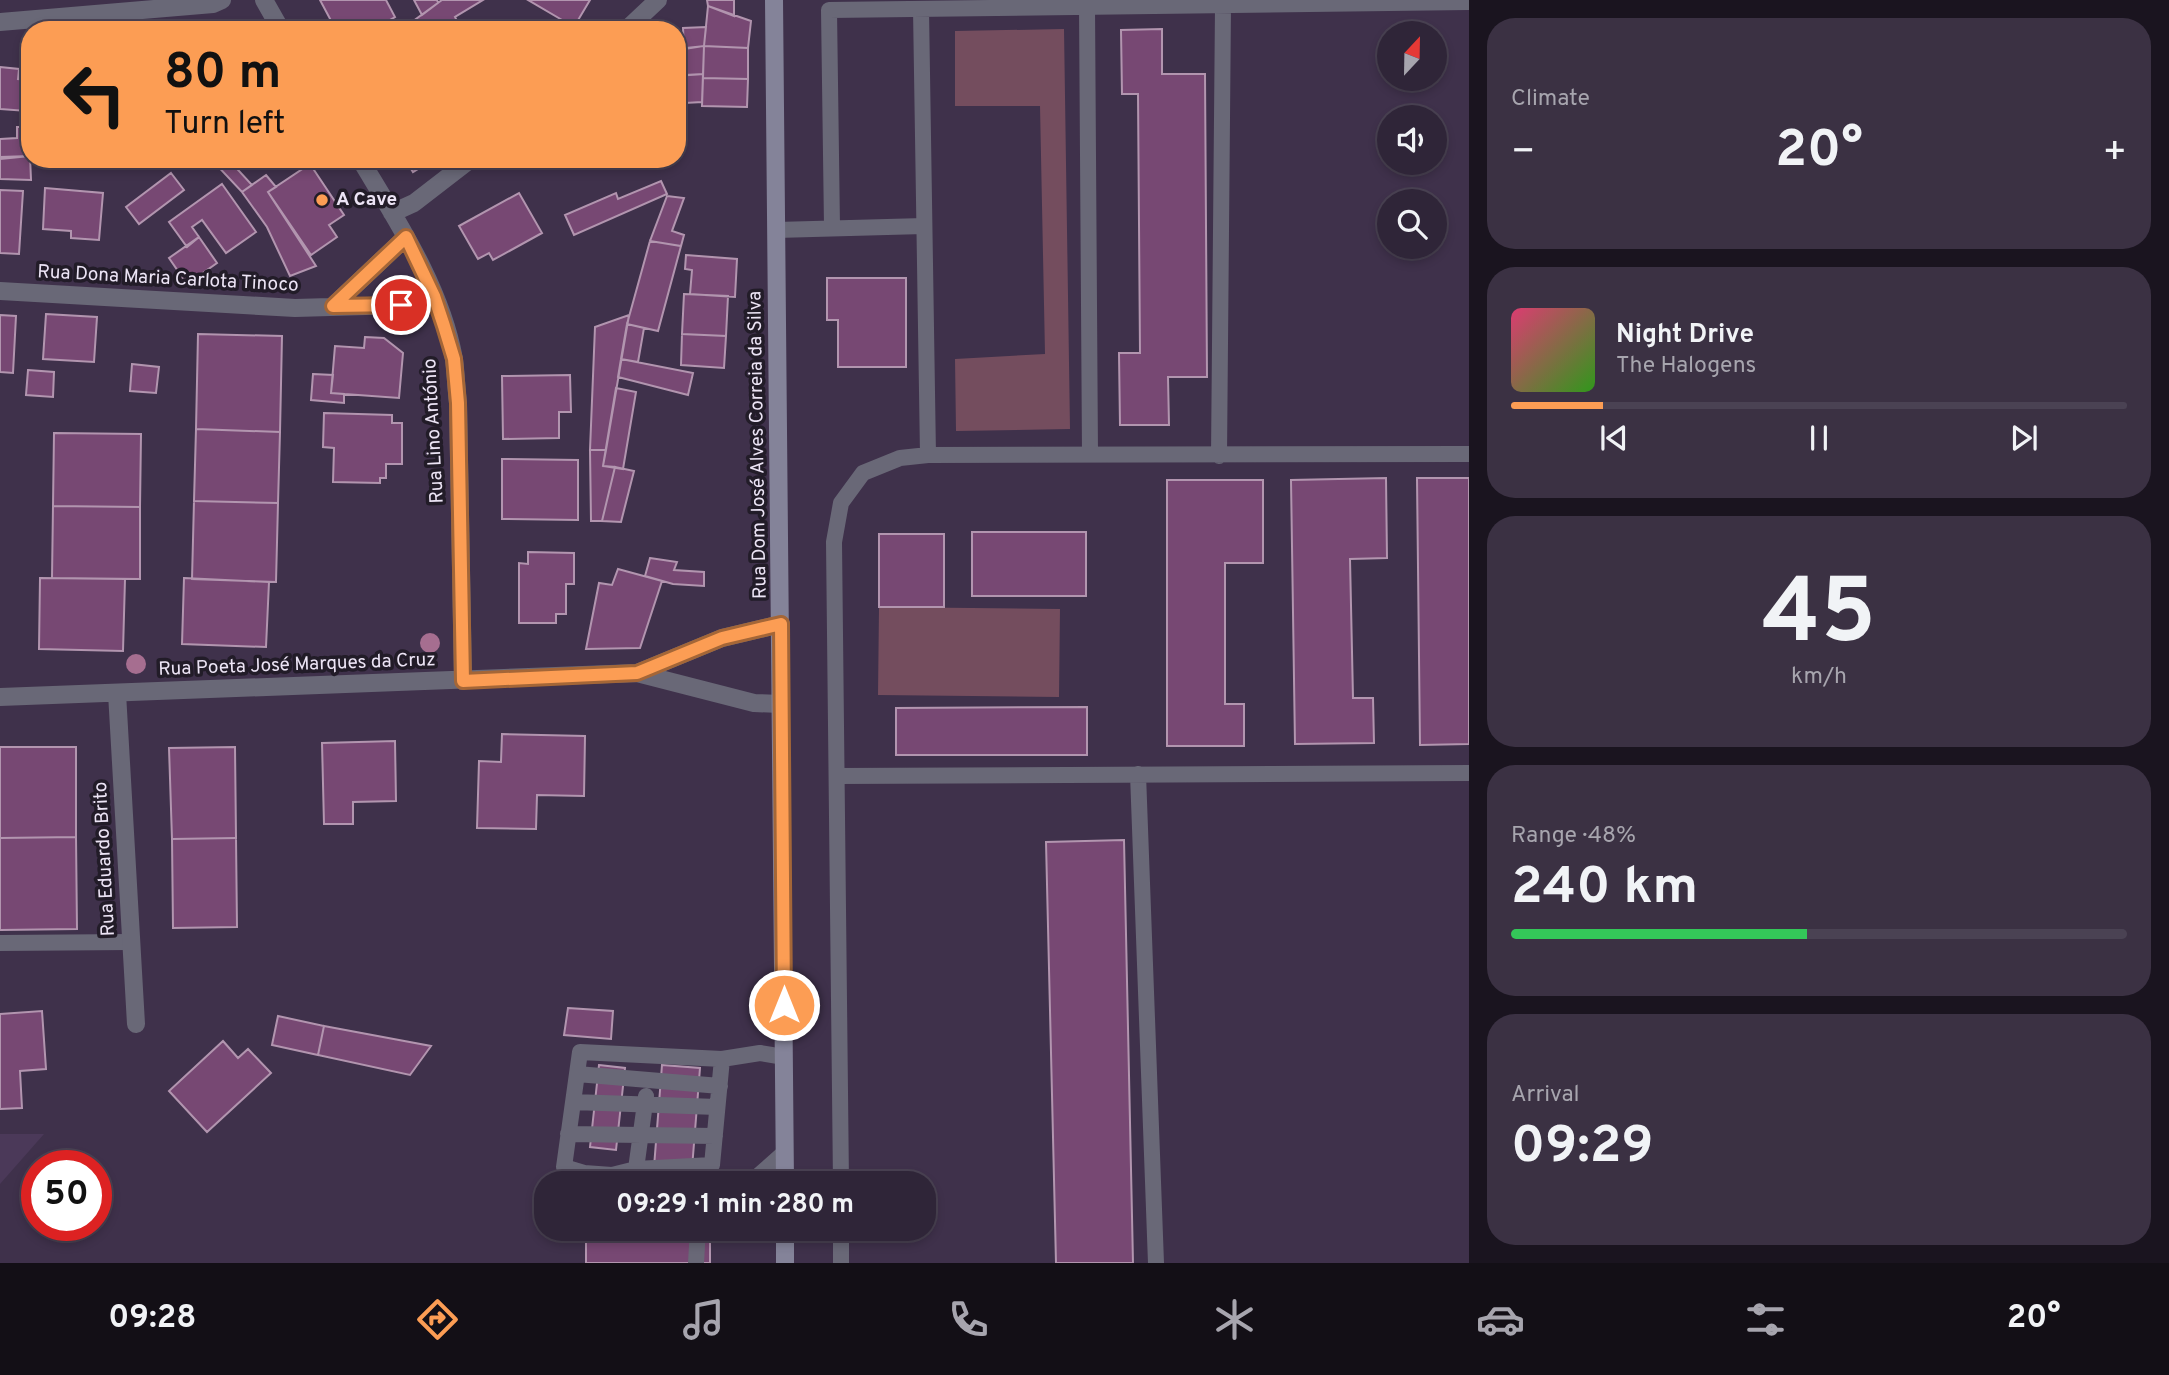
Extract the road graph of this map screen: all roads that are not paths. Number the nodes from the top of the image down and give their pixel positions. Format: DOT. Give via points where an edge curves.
graph roads {
  1 [pos="222,0"];
  2 [pos="264,0"];
  3 [pos="658,0"];
  4 [pos="774,0"];
  5 [pos="1469,2"];
  6 [pos="1087,6"];
  7 [pos="1223,6"];
  8 [pos="921,9"];
  9 [pos="276,21"];
  10 [pos="636,21"];
  11 [pos="0,22"];
  12 [pos="365,168"];
  13 [pos="459,168"];
  14 [pos="392,213"];
  15 [pos="924,226"];
  16 [pos="832,227"];
  17 [pos="776,230"];
  18 [pos="406,237"];
  19 [pos="0,291"];
  20 [pos="434,296"];
  21 [pos="333,306"];
  22 [pos="1090,454"];
  23 [pos="1469,454"];
  24 [pos="928,455"];
  25 [pos="1219,456"];
  26 [pos="781,624"];
  27 [pos="637,673"];
  28 [pos="463,681"];
  29 [pos="117,692"];
  30 [pos="0,697"];
  31 [pos="781,704"];
  32 [pos="1469,773"];
  33 [pos="1138,774"];
  34 [pos="837,776"];
  35 [pos="131,942"];
  36 [pos="0,943"];
  37 [pos="136,1024"];
  38 [pos="652,1055"];
  39 [pos="784,1057"];
  40 [pos="722,1059"];
  41 [pos="577,1074"];
  42 [pos="648,1080"];
  43 [pos="720,1086"];
  44 [pos="573,1102"];
  45 [pos="645,1104"];
  46 [pos="717,1107"];
  47 [pos="568,1134"];
  48 [pos="641,1135"];
  49 [pos="715,1136"];
  50 [pos="785,1152"];
  51 [pos="636,1169"];
  52 [pos="764,1171"];
  53 [pos="785,1171"];
  54 [pos="841,1171"];
  55 [pos="697,1241"];
  56 [pos="785,1241"];
  57 [pos="841,1241"];
  58 [pos="695,1263"];
  59 [pos="785,1263"];
  60 [pos="841,1263"];
  61 [pos="1156,1263"];
  1 -- 11 [label="street"];
  2 -- 9 [label="street"];
  3 -- 10 [label="street"];
  4 -- 17 [label="main road, Rua Dom José Alves Correia da Silva"];
  5 -- 7 [label="lane"];
  6 -- 7 [label="lane"];
  6 -- 8 [label="lane"];
  6 -- 22 [label="lane"];
  7 -- 25 [label="lane"];
  8 -- 15 [label="lane"];
  8 -- 16 [label="lane" via="829,10"];
  12 -- 14 [label="street, Rua Lino António"];
  13 -- 14 [label="street" via="414,203"];
  14 -- 18 [label="street, Rua Lino António"];
  15 -- 16 [label="lane"];
  15 -- 24 [label="lane"];
  16 -- 17 [label="lane"];
  17 -- 26 [label="main road, Rua Dom José Alves Correia da Silva"];
  18 -- 20 [label="street, Rua Lino António"];
  18 -- 21 [label="street"];
  19 -- 21 [label="street, Rua Dona Maria Carlota Tinoco" via="295,308"];
  20 -- 21 [label="street, Rua Dona Maria Carlota Tinoco" via="401,305"];
  20 -- 28 [label="street, Rua Lino António" via="454,359 458,403"];
  22 -- 24 [label="lane"];
  22 -- 25 [label="lane"];
  23 -- 25 [label="lane"];
  24 -- 34 [label="lane" via="900,458 863,473 841,503 834,542"];
  26 -- 27 [label="street, Rua Poeta José Marques da Cruz" via="722,638"];
  26 -- 31 [label="main road, Rua Dom José Alves Correia da Silva"];
  27 -- 28 [label="street, Rua Poeta José Marques da Cruz"];
  27 -- 31 [label="street, Rua Poeta José Marques da Cruz" via="754,703"];
  28 -- 29 [label="street, Rua Poeta José Marques da Cruz"];
  29 -- 30 [label="street, Rua Poeta José Marques da Cruz"];
  29 -- 35 [label="street, Rua Eduardo Brito"];
  31 -- 39 [label="main road, Rua Dom José Alves Correia da Silva"];
  32 -- 33 [label="lane"];
  33 -- 34 [label="lane"];
  33 -- 61 [label="lane"];
  34 -- 54 [label="lane"];
  35 -- 36 [label="lane"];
  35 -- 37 [label="street, Rua Eduardo Brito"];
  38 -- 40 [label="lane"];
  38 -- 41 [label="lane" via="580,1052"];
  38 -- 42 [label="lane"];
  39 -- 40 [label="lane" via="760,1053"];
  39 -- 50 [label="main road, Rua Dom José Alves Correia da Silva"];
  40 -- 43 [label="lane"];
  41 -- 42 [label="lane"];
  41 -- 44 [label="lane"];
  42 -- 43 [label="lane"];
  42 -- 45 [label="lane"];
  43 -- 46 [label="lane"];
  44 -- 45 [label="lane"];
  44 -- 47 [label="lane"];
  45 -- 46 [label="lane"];
  45 -- 48 [label="lane"];
  46 -- 49 [label="lane"];
  47 -- 48 [label="lane"];
  47 -- 51 [label="lane" via="564,1167 612,1175"];
  48 -- 49 [label="lane"];
  48 -- 51 [label="lane"];
  49 -- 51 [label="lane" via="712,1165"];
  50 -- 52 [label="lane"];
  50 -- 53 [label="main road, Rua Dom José Alves Correia da Silva"];
  55 -- 58 [label="lane"];
  56 -- 59 [label="main road"];
  57 -- 60 [label="lane"];
}
